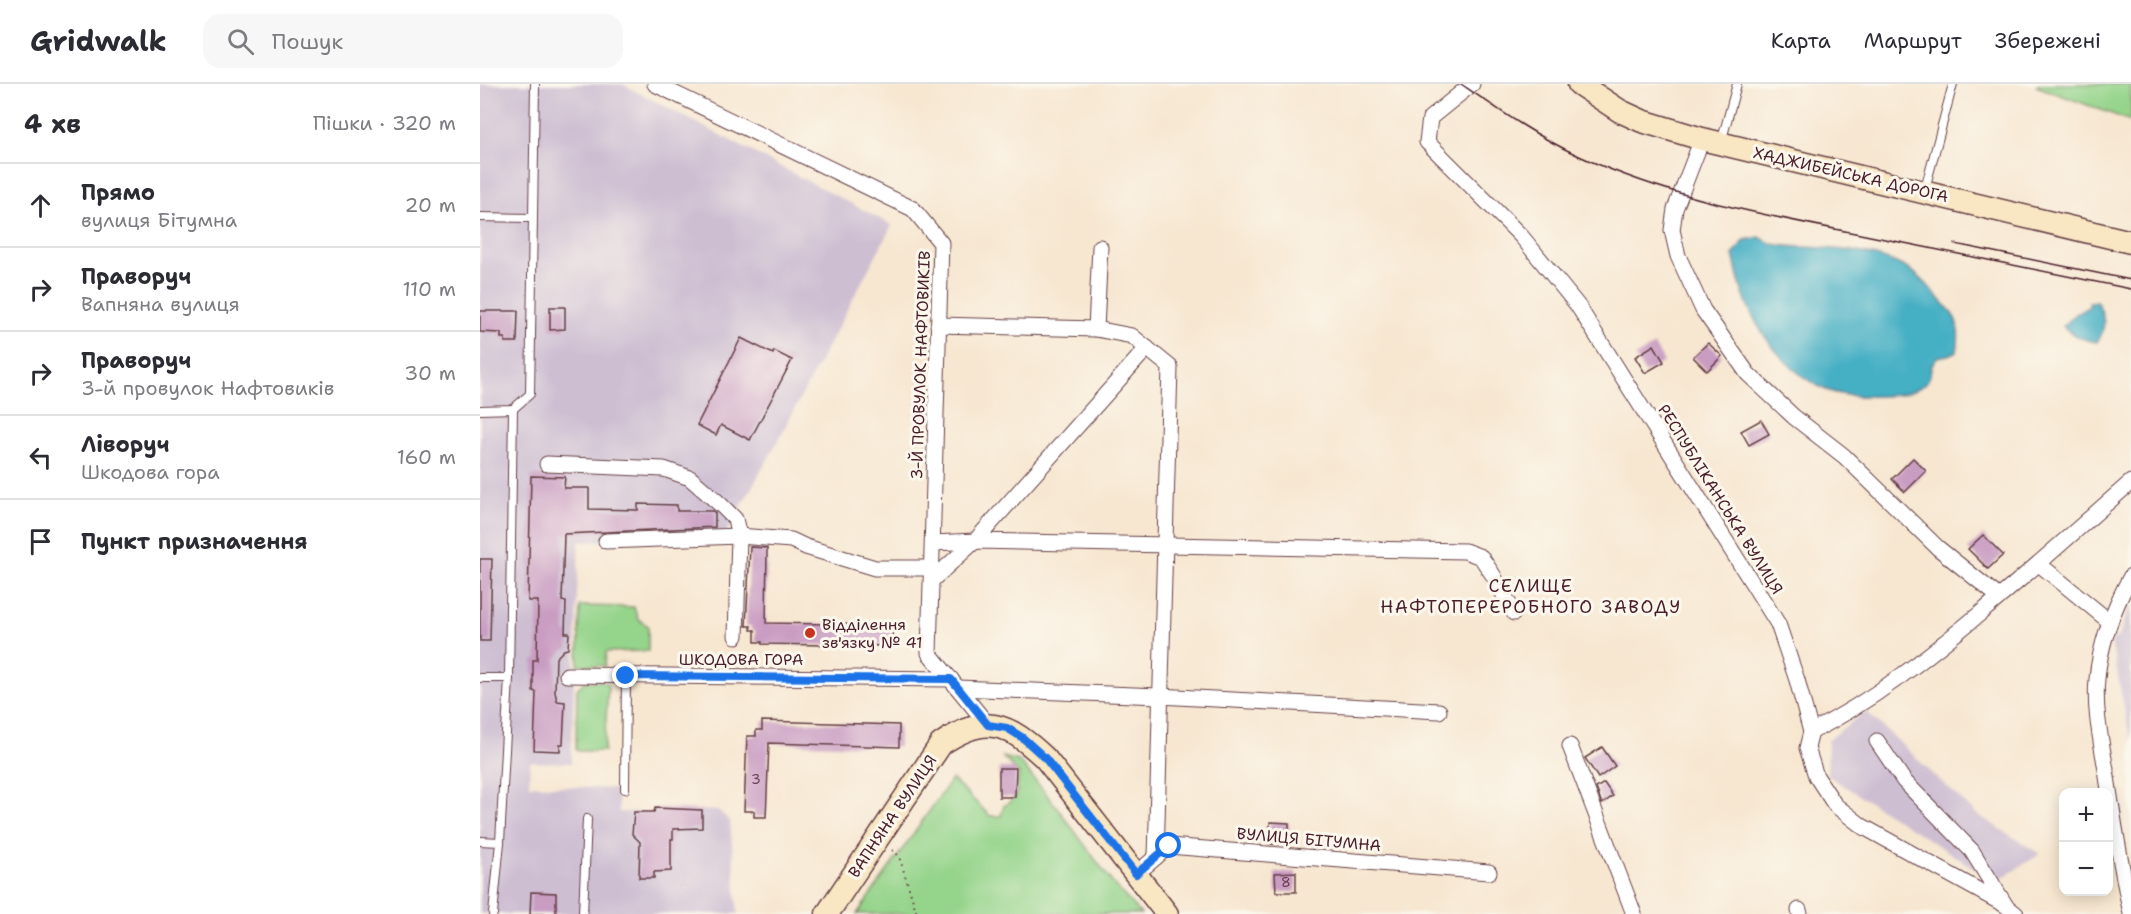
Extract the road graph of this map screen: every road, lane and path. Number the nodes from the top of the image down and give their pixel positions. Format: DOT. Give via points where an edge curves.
graph roads {
  1 [pos="535,84"];
  2 [pos="655,84"];
  3 [pos="1472,84"];
  4 [pos="1579,84"];
  5 [pos="1737,84"];
  6 [pos="1953,84"];
  7 [pos="1712,141"];
  8 [pos="1924,191"];
  9 [pos="480,217"];
  10 [pos="533,218"];
  11 [pos="2131,242"];
  12 [pos="1100,247"];
  13 [pos="938,325"];
  14 [pos="1096,329"];
  15 [pos="1147,348"];
  16 [pos="513,409"];
  17 [pos="480,410"];
  18 [pos="547,464"];
  19 [pos="2131,482"];
  20 [pos="739,536"];
  21 [pos="606,541"];
  22 [pos="975,541"];
  23 [pos="933,543"];
  24 [pos="1164,545"];
  25 [pos="2039,564"];
  26 [pos="932,574"];
  27 [pos="2131,576"];
  28 [pos="1999,597"];
  29 [pos="1514,613"];
  30 [pos="2110,622"];
  31 [pos="736,636"];
  32 [pos="567,675"];
  33 [pos="626,676"];
  34 [pos="480,678"];
  35 [pos="509,678"];
  36 [pos="955,683"];
  37 [pos="1159,696"];
  38 [pos="1439,711"];
  39 [pos="988,725"];
  40 [pos="1811,732"];
  41 [pos="1877,741"];
  42 [pos="1570,746"];
  43 [pos="625,789"];
  44 [pos="587,819"];
  45 [pos="877,840"];
  46 [pos="480,841"];
  47 [pos="500,842"];
  48 [pos="1156,857"];
  49 [pos="1489,872"];
  50 [pos="1136,874"];
  51 [pos="2010,909"];
  52 [pos="493,914"];
  53 [pos="583,914"];
  54 [pos="827,914"];
  55 [pos="917,914"];
  56 [pos="1167,914"];
  57 [pos="1634,914"];
  58 [pos="2131,914"];
  1 -- 10 [label="lane"];
  2 -- 13 [label="street, 3-Й ПРОВУЛОК НАФТОВИКІВ" via="913,209 941,243"];
  3 -- 40 [label="street, РЕСПУБЛІКАНСЬКА ВУЛИЦЯ" via="1430,118 1426,142 1522,237 1578,306 1778,624"];
  4 -- 7 [label="street, ХАДЖИБЕЙСЬКА ДОРОГА" via="1642,121"];
  5 -- 7 [label="lane"];
  6 -- 8 [label="lane"];
  7 -- 8 [label="street, ХАДЖИБЕЙСЬКА ДОРОГА"];
  7 -- 28 [label="street" via="1675,208 1672,230 1678,255 1703,310 1748,375 1844,456 1938,548"];
  8 -- 11 [label="street, ХАДЖИБЕЙСЬКА ДОРОГА"];
  9 -- 10 [label="lane"];
  10 -- 16 [label="lane" via="530,394"];
  12 -- 14 [label="street"];
  13 -- 14 [label="street"];
  13 -- 23 [label="street, 3-Й ПРОВУЛОК НАФТОВИКІВ"];
  14 -- 15 [label="street" via="1132,336"];
  15 -- 22 [label="street"];
  15 -- 24 [label="street" via="1170,367"];
  16 -- 17 [label="lane"];
  16 -- 35 [label="lane"];
  18 -- 20 [label="street" via="664,469 690,478 735,519"];
  19 -- 25 [label="street"];
  20 -- 21 [label="street"];
  20 -- 26 [label="street" via="791,540 875,568"];
  20 -- 31 [label="street"];
  22 -- 23 [label="street"];
  22 -- 24 [label="street"];
  22 -- 26 [label="street"];
  23 -- 26 [label="street, 3-Й ПРОВУЛОК НАФТОВИКІВ"];
  24 -- 29 [label="street" via="1465,550 1481,557"];
  24 -- 37 [label="street"];
  25 -- 28 [label="street"];
  25 -- 30 [label="street"];
  26 -- 36 [label="street, 3-Й ПРОВУЛОК НАФТОВИКІВ" via="929,653"];
  27 -- 30 [label="street"];
  28 -- 40 [label="street" via="1886,687"];
  30 -- 58 [label="street" via="2097,678 2096,708"];
  32 -- 33 [label="street, ШКОДОВА ГОРА"];
  33 -- 36 [label="street, ШКОДОВА ГОРА"];
  33 -- 43 [label="lane"];
  34 -- 35 [label="lane"];
  35 -- 47 [label="lane"];
  36 -- 37 [label="street, ШКОДОВА ГОРА"];
  36 -- 39 [label="street, 3-Й ПРОВУЛОК НАФТОВИКІВ"];
  37 -- 38 [label="street, ШКОДОВА ГОРА"];
  37 -- 48 [label="street"];
  39 -- 45 [label="street, ВАПНЯНА ВУЛИЦЯ" via="957,733 941,744"];
  39 -- 50 [label="street" via="1007,728 1045,758"];
  40 -- 51 [label="street, РЕСПУБЛІКАНСЬКА ВУЛИЦЯ" via="1808,748 1816,776 1835,805 1862,826"];
  41 -- 51 [label="street" via="1904,781 1972,851"];
  42 -- 57 [label="street"];
  44 -- 53 [label="lane"];
  45 -- 54 [label="street, ВАПНЯНА ВУЛИЦЯ"];
  45 -- 55 [label="path" via="899,856"];
  46 -- 47 [label="lane"];
  47 -- 52 [label="lane"];
  48 -- 49 [label="street, ВУЛИЦЯ БІТУМНА" via="1169,846"];
  48 -- 50 [label="street, ВУЛИЦЯ БІТУМНА"];
  50 -- 56 [label="street"];
}
